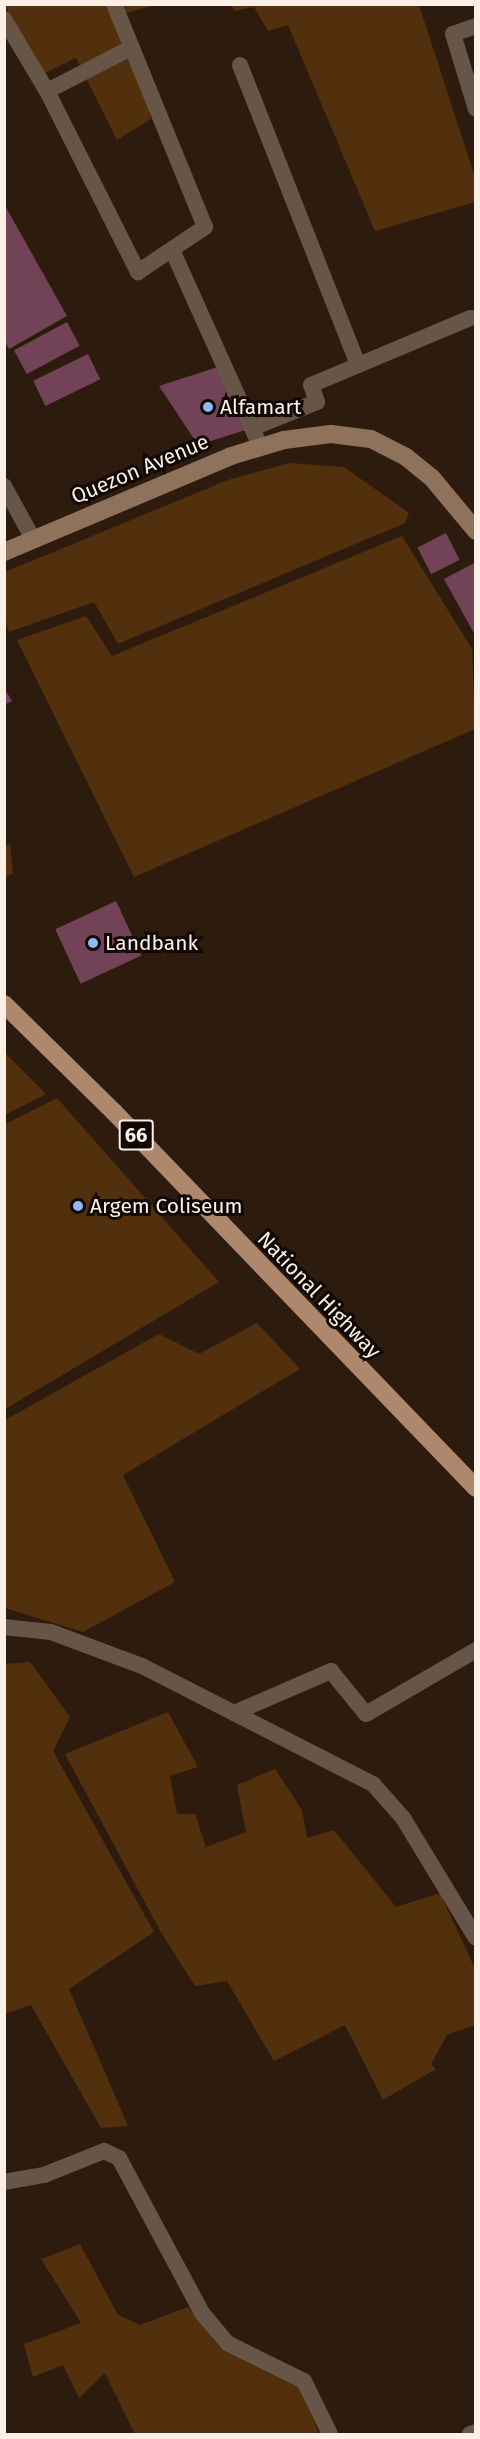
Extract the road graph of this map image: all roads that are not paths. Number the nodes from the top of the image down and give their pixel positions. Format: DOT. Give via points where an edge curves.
graph roads {
  1 [pos="114,4"];
  2 [pos="4,19"];
  3 [pos="476,26"];
  4 [pos="131,48"];
  5 [pos="240,65"];
  6 [pos="47,92"];
  7 [pos="476,109"];
  8 [pos="173,252"];
  9 [pos="470,318"];
  10 [pos="358,365"];
  11 [pos="252,428"];
  12 [pos="260,446"];
  13 [pos="4,486"];
  14 [pos="476,531"];
  15 [pos="33,539"];
  16 [pos="4,552"];
  17 [pos="4,1004"];
  18 [pos="476,1488"];
  19 [pos="4,1627"];
  20 [pos="476,1650"];
  21 [pos="234,1713"];
  22 [pos="476,1938"];
  23 [pos="4,2182"];
  24 [pos="476,2432"];
  25 [pos="330,2434"];
  26 [pos="470,2434"];
  1 -- 4 [label="street"];
  2 -- 6 [label="street"];
  3 -- 7 [label="street" via="453,34"];
  4 -- 6 [label="street"];
  4 -- 8 [label="street" via="206,227"];
  5 -- 10 [label="street"];
  6 -- 8 [label="street" via="138,272"];
  8 -- 11 [label="street"];
  9 -- 10 [label="street"];
  10 -- 11 [label="street" via="311,385 317,402"];
  11 -- 12 [label="street"];
  12 -- 14 [label="main road, Quezon Avenue" via="330,434 371,439 406,457 432,478"];
  12 -- 15 [label="main road, Quezon Avenue"];
  13 -- 15 [label="street"];
  15 -- 16 [label="main road, Quezon Avenue"];
  17 -- 18 [label="main road, National Highway / 66" via="114,1112"];
  19 -- 21 [label="street" via="61,1635 142,1666"];
  20 -- 21 [label="street" via="366,1714 331,1671"];
  21 -- 22 [label="street" via="373,1784 403,1818"];
  23 -- 25 [label="street" via="44,2175 104,2151 119,2158 202,2313 227,2343 304,2382"];
  24 -- 26 [label="street"];
}
